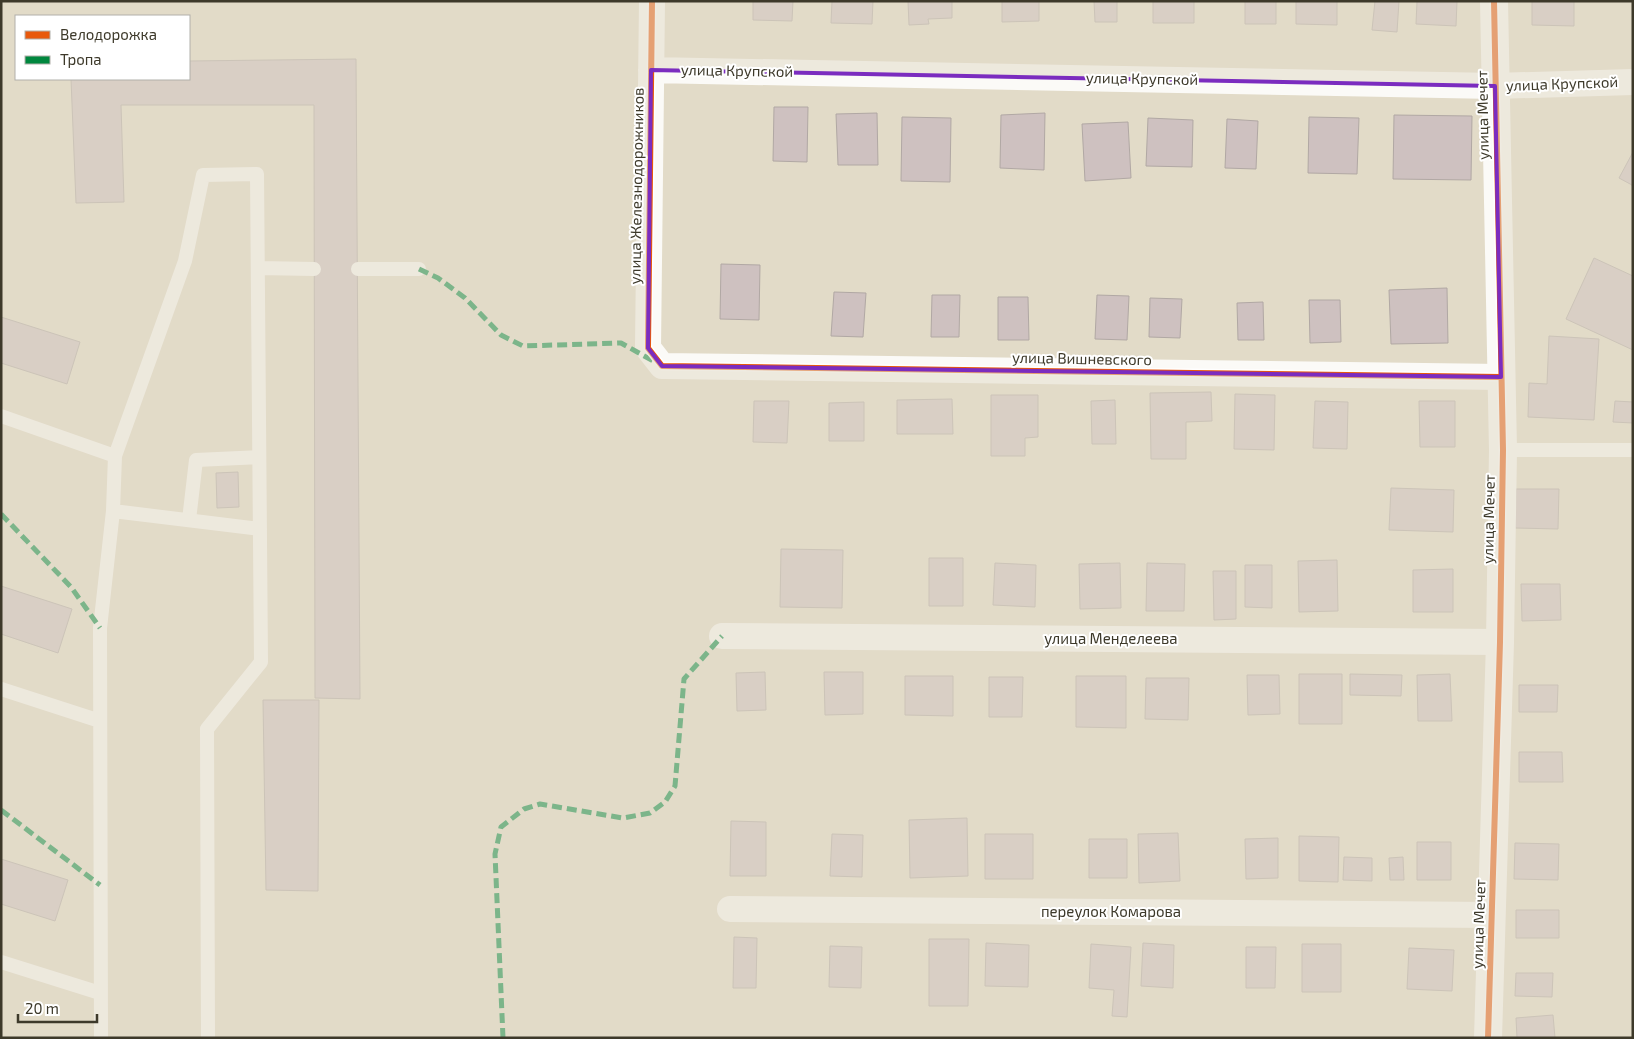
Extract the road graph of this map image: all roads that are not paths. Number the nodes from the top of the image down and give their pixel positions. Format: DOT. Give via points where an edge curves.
graph roads {
  1 [pos="652,1"];
  2 [pos="1494,1"];
  3 [pos="651,70"];
  4 [pos="1633,82"];
  5 [pos="1494,86"];
  6 [pos="258,268"];
  7 [pos="314,269"];
  8 [pos="358,269"];
  9 [pos="419,269"];
  10 [pos="662,366"];
  11 [pos="1501,377"];
  12 [pos="1,416"];
  13 [pos="1503,450"];
  14 [pos="1633,450"];
  15 [pos="115,456"];
  16 [pos="259,457"];
  17 [pos="112,511"];
  18 [pos="189,520"];
  19 [pos="260,529"];
  20 [pos="722,636"];
  21 [pos="1500,642"];
  22 [pos="1,689"];
  23 [pos="100,721"];
  24 [pos="730,909"];
  25 [pos="1492,916"];
  26 [pos="1,962"];
  27 [pos="100,993"];
  28 [pos="101,1038"];
  29 [pos="208,1038"];
  30 [pos="1488,1038"];
  1 -- 3 [label="street, улица Железнодорожников"];
  2 -- 5 [label="street, улица Мечет"];
  3 -- 5 [label="street, улица Крупской"];
  3 -- 10 [label="street, улица Железнодорожников" via="648,348"];
  4 -- 5 [label="street, улица Крупской"];
  5 -- 11 [label="street, улица Мечет"];
  6 -- 7 [label="lane"];
  6 -- 15 [label="lane" via="257,174 203,174 185,261"];
  6 -- 16 [label="lane"];
  8 -- 9 [label="lane"];
  10 -- 11 [label="street, улица Вишневского"];
  11 -- 13 [label="street, улица Мечет"];
  12 -- 15 [label="lane"];
  13 -- 14 [label="lane"];
  13 -- 21 [label="street, улица Мечет"];
  15 -- 17 [label="lane"];
  16 -- 18 [label="lane" via="196,460"];
  16 -- 19 [label="lane"];
  17 -- 18 [label="lane"];
  17 -- 23 [label="lane" via="100,628"];
  18 -- 19 [label="lane"];
  19 -- 29 [label="lane" via="261,662 207,729"];
  20 -- 21 [label="street, улица Менделеева"];
  21 -- 25 [label="street, улица Мечет"];
  22 -- 23 [label="lane"];
  23 -- 27 [label="lane"];
  24 -- 25 [label="street, переулок Комарова"];
  25 -- 30 [label="street, улица Мечет"];
  26 -- 27 [label="lane"];
  27 -- 28 [label="lane"];
}
